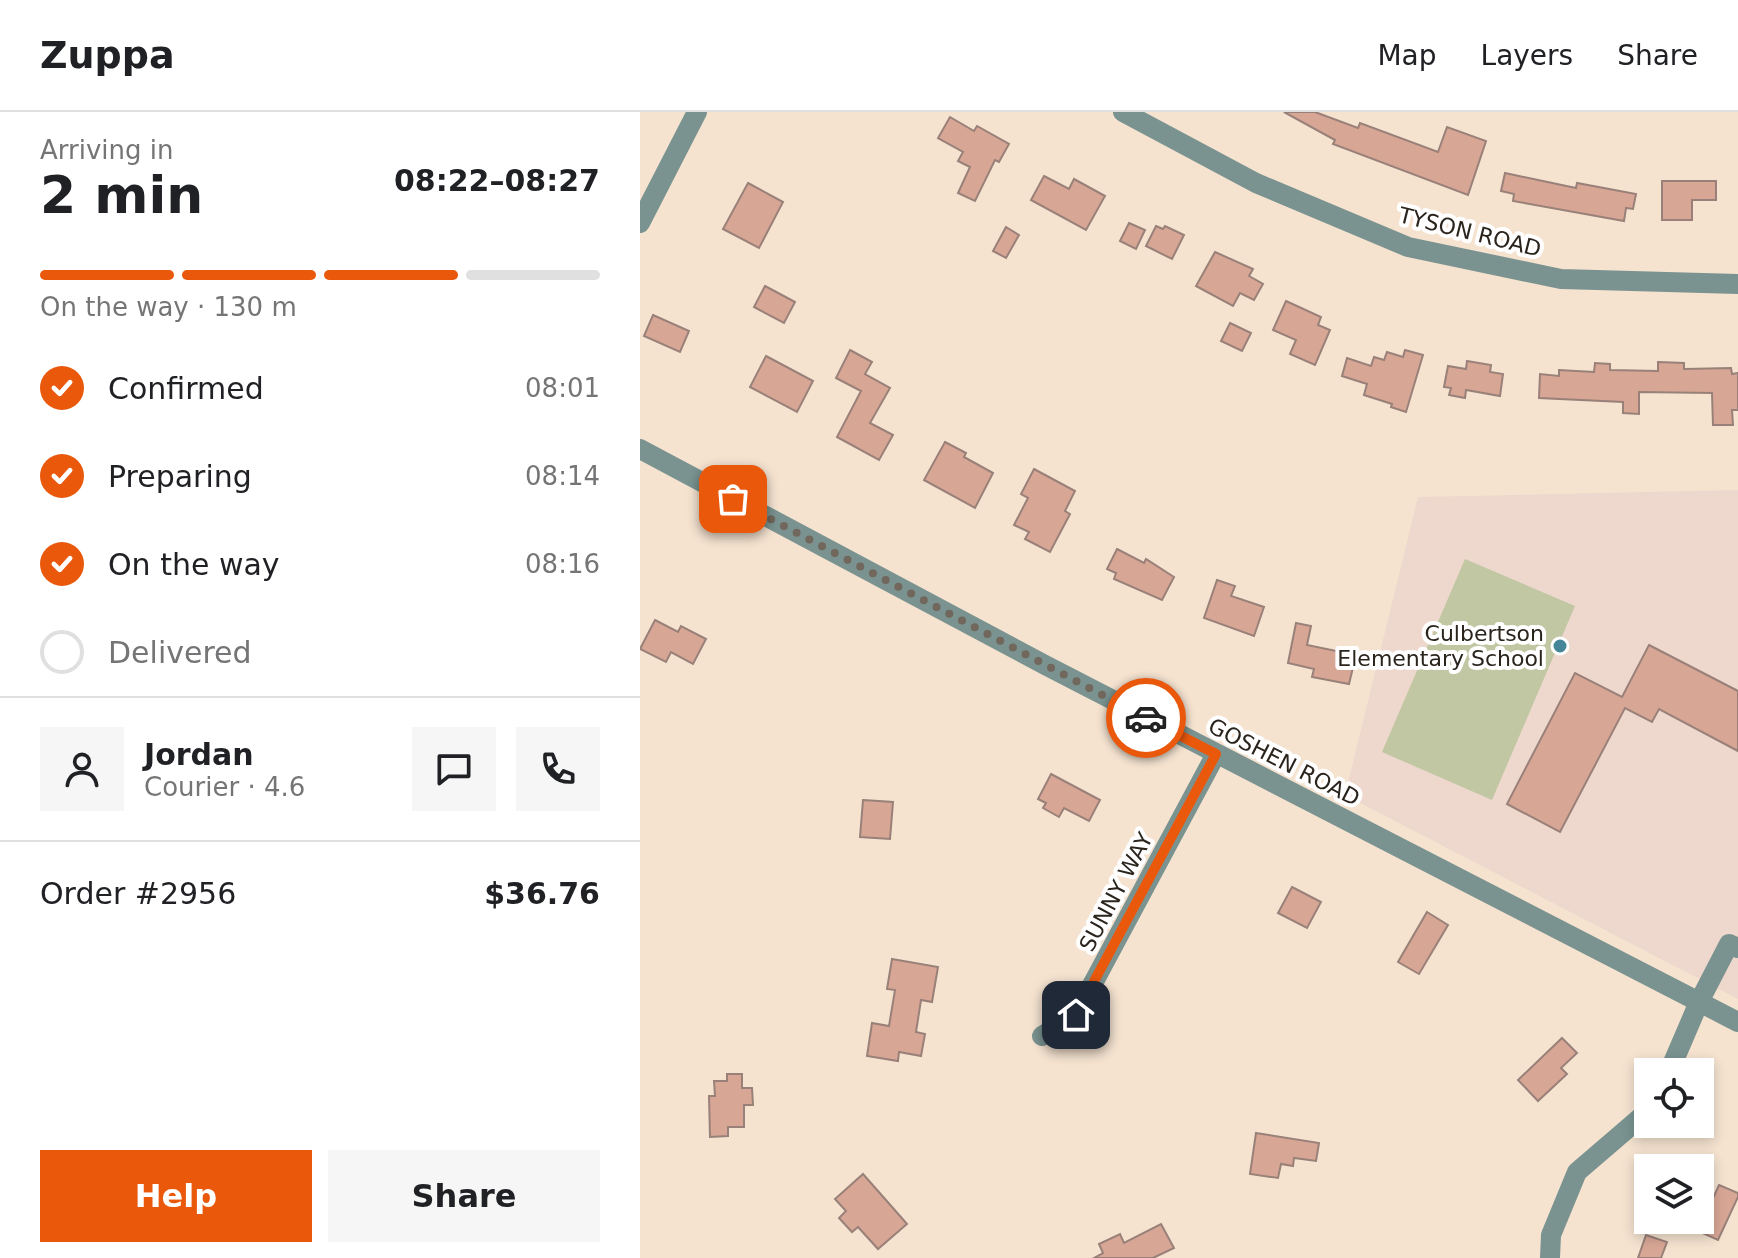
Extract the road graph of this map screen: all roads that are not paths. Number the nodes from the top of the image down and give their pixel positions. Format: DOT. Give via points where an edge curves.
graph roads {
  1 [pos="697,112"];
  2 [pos="1123,112"];
  3 [pos="640,223"];
  4 [pos="1738,284"];
  5 [pos="640,449"];
  6 [pos="1216,754"];
  7 [pos="1734,946"];
  8 [pos="1699,1002"];
  9 [pos="1738,1022"];
  10 [pos="1042,1036"];
  11 [pos="1675,1058"];
  12 [pos="1634,1123"];
  13 [pos="1550,1258"];
  1 -- 3 [label="street"];
  2 -- 4 [label="street, TYSON ROAD" via="1256,183 1408,247 1561,279"];
  5 -- 6 [label="street, GOSHEN ROAD"];
  6 -- 8 [label="street, GOSHEN ROAD"];
  6 -- 10 [label="street, SUNNY WAY" via="1076,1015"];
  7 -- 8 [label="street"];
  8 -- 9 [label="street, GOSHEN ROAD"];
  8 -- 11 [label="street"];
  12 -- 13 [label="street" via="1577,1172 1551,1235"];
}
